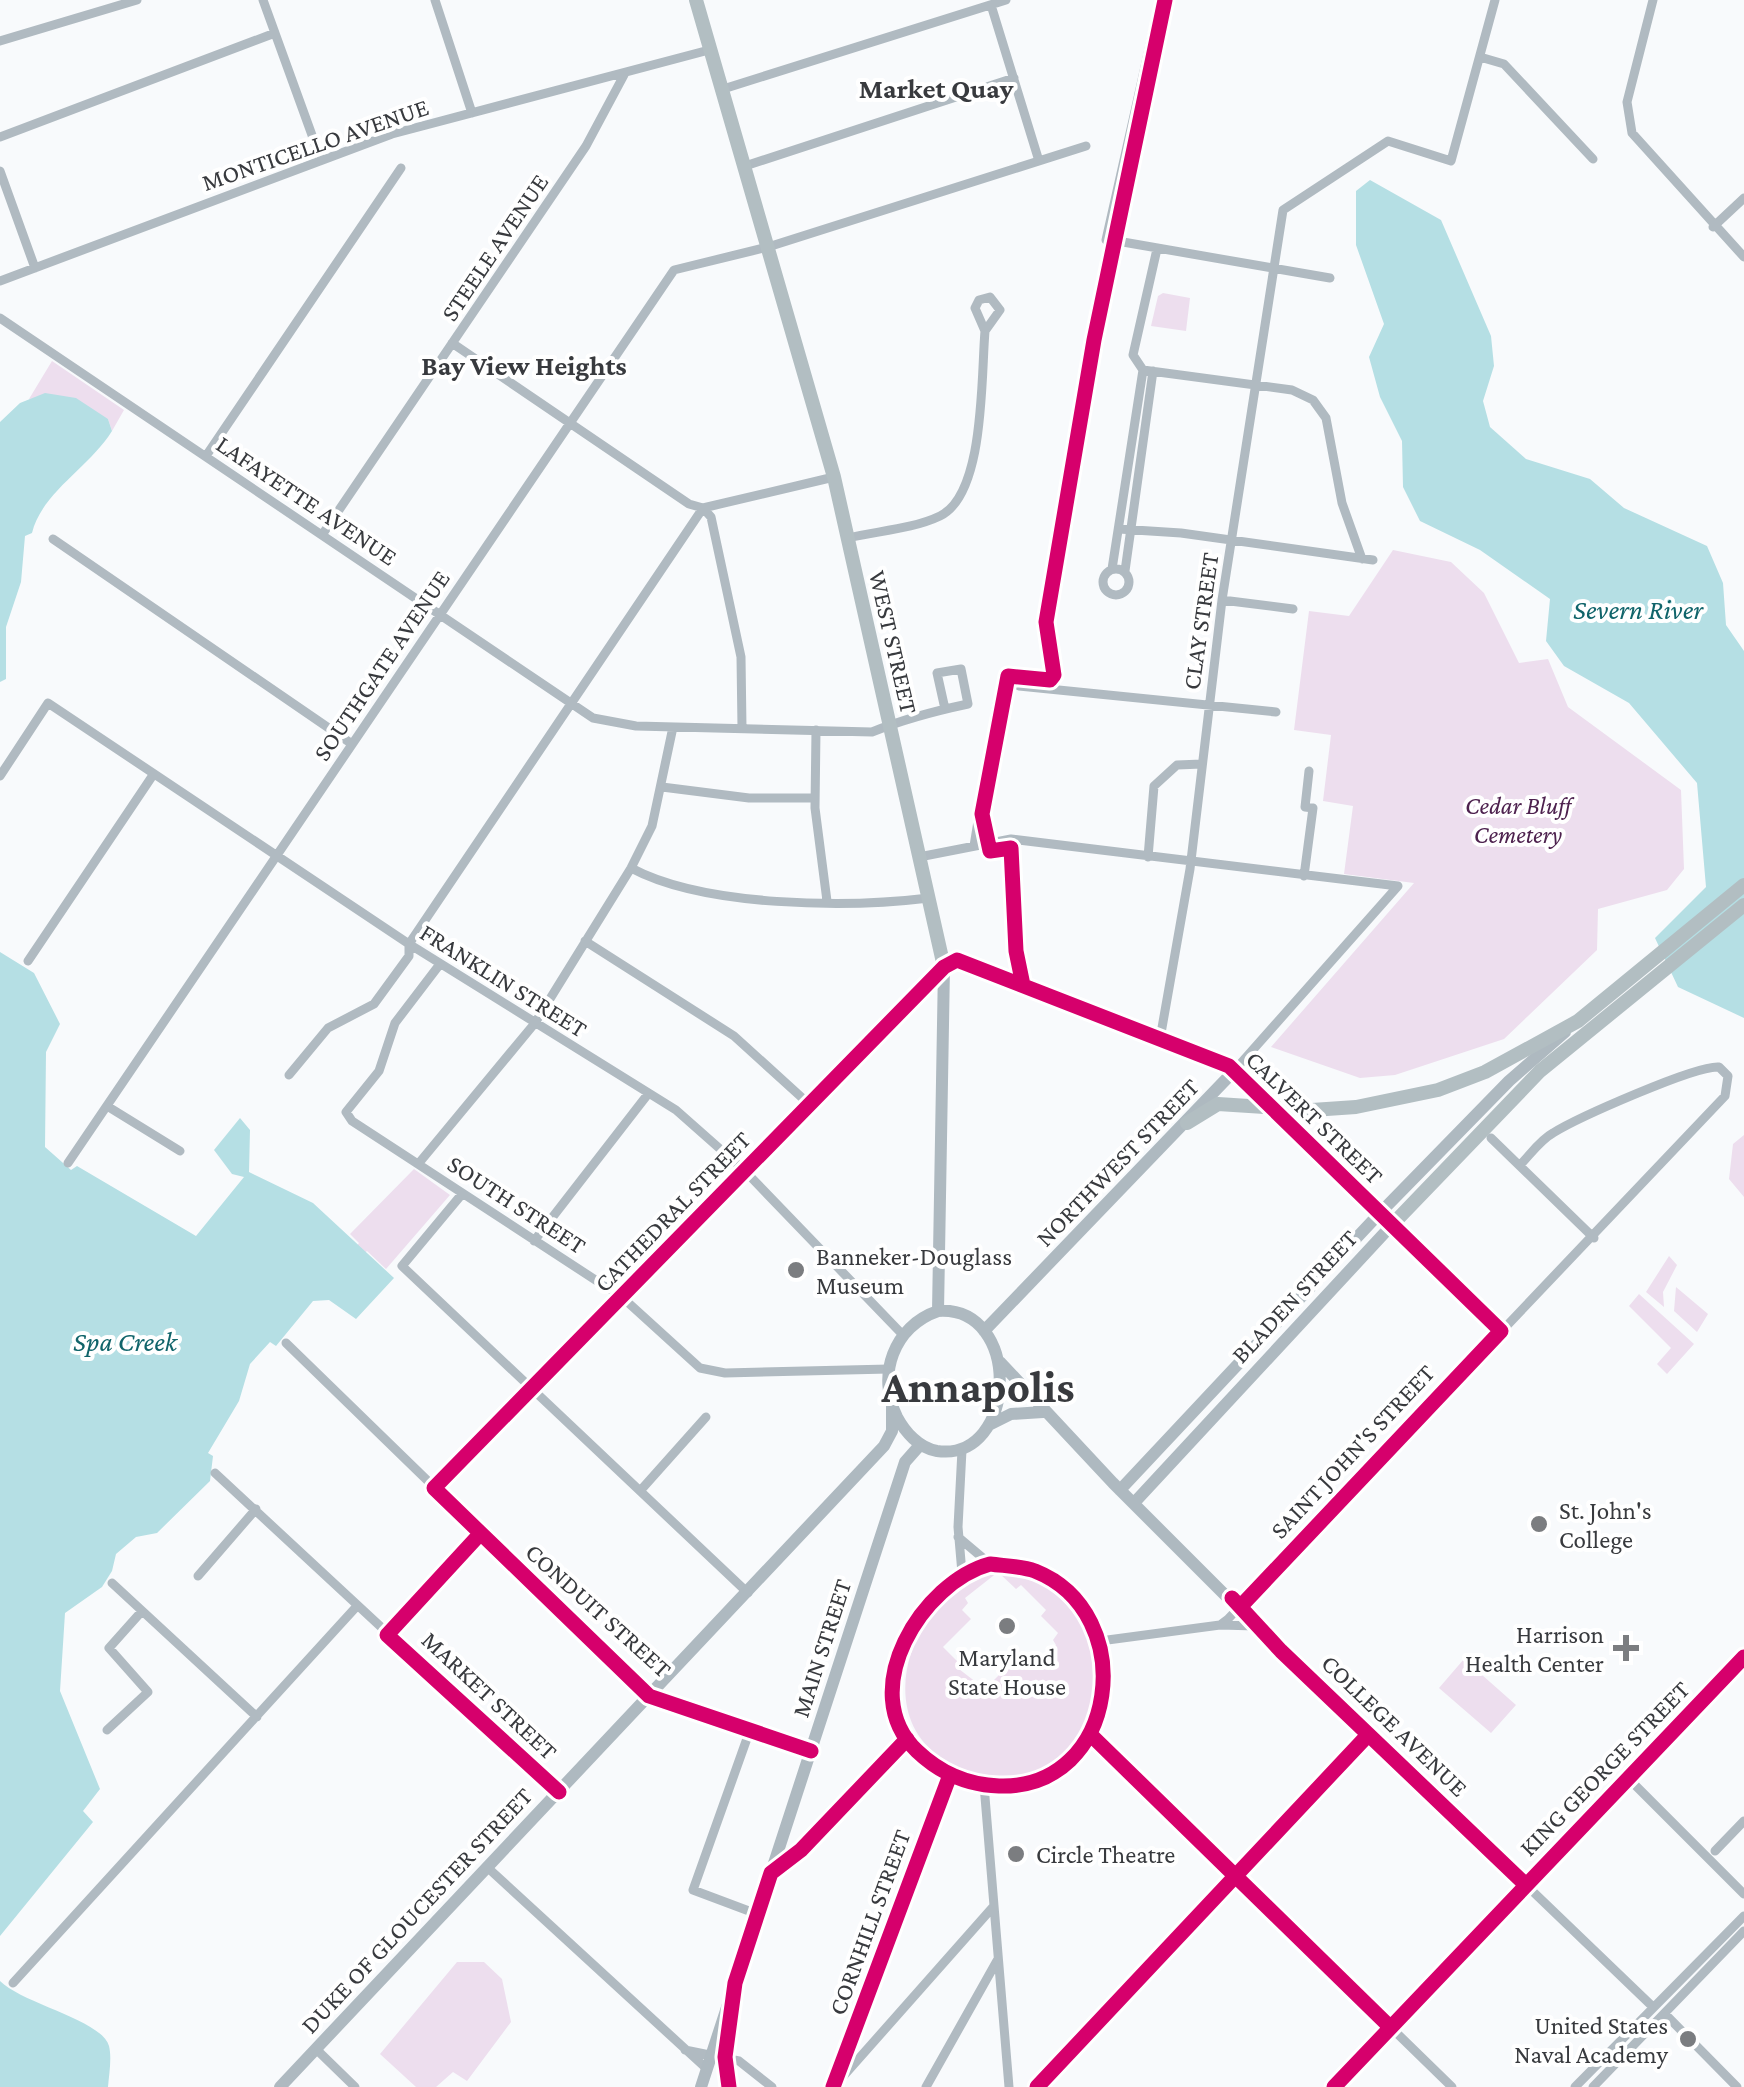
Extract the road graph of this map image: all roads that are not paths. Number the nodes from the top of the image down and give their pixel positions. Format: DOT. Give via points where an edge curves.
graph roads {
  1 [pos="95,0"];
  2 [pos="137,0"];
  3 [pos="263,0"];
  4 [pos="435,0"];
  5 [pos="696,0"];
  6 [pos="1006,0"];
  7 [pos="1160,0"];
  8 [pos="1496,0"];
  9 [pos="1653,0"];
  10 [pos="990,5"];
  11 [pos="99,11"];
  12 [pos="275,34"];
  13 [pos="0,41"];
  14 [pos="709,50"];
  15 [pos="1480,57"];
  16 [pos="624,75"];
  17 [pos="1014,78"];
  18 [pos="720,90"];
  19 [pos="472,113"];
  20 [pos="0,137"];
  21 [pos="1086,146"];
  22 [pos="1593,159"];
  23 [pos="322,160"];
  24 [pos="1039,161"];
  25 [pos="744,166"];
  26 [pos="401,168"];
  27 [pos="0,171"];
  28 [pos="1744,198"];
  29 [pos="1713,227"];
  30 [pos="1106,240"];
  31 [pos="1123,242"];
  32 [pos="768,247"];
  33 [pos="1158,249"];
  34 [pos="1744,258"];
  35 [pos="34,268"];
  36 [pos="1271,268"];
  37 [pos="1330,278"];
  38 [pos="0,281"];
  39 [pos="0,318"];
  40 [pos="986,331"];
  41 [pos="452,343"];
  42 [pos="1148,371"];
  43 [pos="1254,384"];
  44 [pos="570,422"];
  45 [pos="206,456"];
  46 [pos="834,477"];
  47 [pos="703,508"];
  48 [pos="1118,529"];
  49 [pos="1130,530"];
  50 [pos="322,535"];
  51 [pos="848,538"];
  52 [pos="54,539"];
  53 [pos="1232,540"];
  54 [pos="1112,569"];
  55 [pos="1125,572"];
  56 [pos="1222,600"];
  57 [pos="1293,609"];
  58 [pos="440,615"];
  59 [pos="1019,686"];
  60 [pos="572,704"];
  61 [pos="996,704"];
  62 [pos="1210,704"];
  63 [pos="944,709"];
  64 [pos="1276,712"];
  65 [pos="890,724"];
  66 [pos="673,727"];
  67 [pos="742,728"];
  68 [pos="816,730"];
  69 [pos="352,744"];
  70 [pos="1202,764"];
  71 [pos="1310,771"];
  72 [pos="153,775"];
  73 [pos="0,776"];
  74 [pos="662,787"];
  75 [pos="815,798"];
  76 [pos="974,846"];
  77 [pos="276,855"];
  78 [pos="919,857"];
  79 [pos="1148,858"];
  80 [pos="1191,862"];
  81 [pos="631,868"];
  82 [pos="1304,876"];
  83 [pos="1744,885"];
  84 [pos="929,898"];
  85 [pos="827,901"];
  86 [pos="1744,905"];
  87 [pos="585,942"];
  88 [pos="409,944"];
  89 [pos="28,961"];
  90 [pos="440,964"];
  91 [pos="944,967"];
  92 [pos="1619,997"];
  93 [pos="1578,1021"];
  94 [pos="534,1023"];
  95 [pos="1160,1039"];
  96 [pos="1234,1072"];
  97 [pos="288,1076"];
  98 [pos="648,1094"];
  99 [pos="810,1105"];
  100 [pos="107,1106"];
  101 [pos="1274,1108"];
  102 [pos="1186,1123"];
  103 [pos="1492,1138"];
  104 [pos="180,1152"];
  105 [pos="68,1163"];
  106 [pos="419,1163"];
  107 [pos="1520,1165"];
  108 [pos="745,1171"];
  109 [pos="462,1194"];
  110 [pos="1378,1215"];
  111 [pos="1390,1226"];
  112 [pos="1594,1238"];
  113 [pos="534,1242"];
  114 [pos="622,1298"];
  115 [pos="938,1310"];
  116 [pos="984,1331"];
  117 [pos="1501,1332"];
  118 [pos="902,1334"];
  119 [pos="286,1343"];
  120 [pos="1000,1362"];
  121 [pos="889,1368"];
  122 [pos="534,1390"];
  123 [pos="892,1405"];
  124 [pos="1044,1412"];
  125 [pos="706,1417"];
  126 [pos="990,1424"];
  127 [pos="920,1445"];
  128 [pos="962,1450"];
  129 [pos="215,1473"];
  130 [pos="434,1488"];
  131 [pos="640,1490"];
  132 [pos="1120,1490"];
  133 [pos="1134,1503"];
  134 [pos="256,1509"];
  135 [pos="480,1534"];
  136 [pos="958,1537"];
  137 [pos="990,1564"];
  138 [pos="962,1574"];
  139 [pos="198,1576"];
  140 [pos="112,1584"];
  141 [pos="748,1593"];
  142 [pos="357,1606"];
  143 [pos="1241,1606"];
  144 [pos="142,1611"];
  145 [pos="1220,1625"];
  146 [pos="1258,1626"];
  147 [pos="386,1634"];
  148 [pos="1100,1642"];
  149 [pos="1744,1657"];
  150 [pos="649,1696"];
  151 [pos="257,1717"];
  152 [pos="108,1730"];
  153 [pos="750,1730"];
  154 [pos="1368,1734"];
  155 [pos="1092,1736"];
  156 [pos="907,1739"];
  157 [pos="811,1751"];
  158 [pos="950,1775"];
  159 [pos="1628,1778"];
  160 [pos="984,1785"];
  161 [pos="559,1792"];
  162 [pos="1744,1821"];
  163 [pos="1716,1851"];
  164 [pos="488,1868"];
  165 [pos="771,1873"];
  166 [pos="1238,1877"];
  167 [pos="1526,1885"];
  168 [pos="1744,1894"];
  169 [pos="994,1908"];
  170 [pos="757,1914"];
  171 [pos="1744,1916"];
  172 [pos="1744,1931"];
  173 [pos="998,1959"];
  174 [pos="13,1983"];
  175 [pos="1653,2007"];
  176 [pos="1665,2014"];
  177 [pos="1389,2026"];
  178 [pos="316,2049"];
  179 [pos="686,2050"];
  180 [pos="718,2055"];
  181 [pos="706,2069"];
  182 [pos="834,2086"];
  183 [pos="280,2087"];
  184 [pos="355,2087"];
  185 [pos="701,2087"];
  186 [pos="729,2087"];
  187 [pos="772,2087"];
  188 [pos="926,2087"];
  189 [pos="1009,2087"];
  190 [pos="1037,2087"];
  191 [pos="1334,2087"];
  192 [pos="1452,2087"];
  193 [pos="1575,2087"];
  194 [pos="1593,2087"];
  195 [pos="1736,2087"];
  1 -- 11 [label="street"];
  2 -- 11 [label="street"];
  3 -- 12 [label="street"];
  4 -- 19 [label="street"];
  5 -- 14 [label="main road, WEST STREET"];
  6 -- 10 [label="street"];
  7 -- 30 [label="street"];
  8 -- 15 [label="street"];
  9 -- 29 [label="street" via="1629,85 1627,118 1641,148"];
  10 -- 17 [label="street"];
  10 -- 18 [label="street"];
  11 -- 13 [label="street"];
  12 -- 20 [label="street"];
  12 -- 23 [label="street"];
  14 -- 16 [label="street, MONTICELLO AVENUE"];
  14 -- 18 [label="main road, WEST STREET"];
  15 -- 22 [label="street" via="1504,64"];
  15 -- 36 [label="street, CLAY STREET" via="1451,161 1388,141 1283,210"];
  16 -- 19 [label="street, MONTICELLO AVENUE"];
  16 -- 41 [label="street, STEELE AVENUE" via="586,146"];
  17 -- 24 [label="street"];
  17 -- 25 [label="street"];
  18 -- 25 [label="main road, WEST STREET"];
  19 -- 23 [label="street, MONTICELLO AVENUE"];
  21 -- 24 [label="street, SOUTHGATE AVENUE"];
  23 -- 35 [label="street, MONTICELLO AVENUE"];
  24 -- 32 [label="street, SOUTHGATE AVENUE"];
  25 -- 32 [label="main road, WEST STREET"];
  26 -- 45 [label="street"];
  27 -- 35 [label="street"];
  28 -- 29 [label="street"];
  29 -- 34 [label="street"];
  31 -- 33 [label="street"];
  32 -- 44 [label="street, SOUTHGATE AVENUE" via="674,270"];
  32 -- 46 [label="main road, WEST STREET"];
  33 -- 36 [label="street"];
  33 -- 42 [label="street" via="1133,354"];
  35 -- 38 [label="street, MONTICELLO AVENUE"];
  36 -- 37 [label="street"];
  36 -- 43 [label="street, CLAY STREET"];
  39 -- 45 [label="street, LAFAYETTE AVENUE"];
  40 -- 51 [label="street" via="963,495 935,518"];
  41 -- 44 [label="street"];
  41 -- 50 [label="street, STEELE AVENUE"];
  42 -- 43 [label="street"];
  42 -- 48 [label="street"];
  42 -- 49 [label="street"];
  43 -- 53 [label="street, CLAY STREET"];
  43 -- 53 [label="street" via="1292,390 1313,400 1326,418 1342,503 1367,559"];
  44 -- 47 [label="street" via="680,500"];
  44 -- 58 [label="street, SOUTHGATE AVENUE"];
  45 -- 50 [label="street, LAFAYETTE AVENUE"];
  46 -- 47 [label="street"];
  46 -- 51 [label="main road, WEST STREET"];
  47 -- 60 [label="street"];
  47 -- 67 [label="street" via="711,517 741,658"];
  48 -- 49 [label="street"];
  48 -- 54 [label="street"];
  49 -- 53 [label="street"];
  49 -- 55 [label="street"];
  50 -- 58 [label="street, LAFAYETTE AVENUE"];
  51 -- 65 [label="main road, WEST STREET"];
  52 -- 69 [label="street"];
  53 -- 56 [label="street, CLAY STREET"];
  54 -- 55 [label="street"];
  54 -- 55 [label="street" via="1103,582 1114,594 1128,587"];
  56 -- 57 [label="street"];
  56 -- 62 [label="street, CLAY STREET"];
  58 -- 60 [label="street, LAFAYETTE AVENUE"];
  58 -- 69 [label="street, SOUTHGATE AVENUE"];
  59 -- 62 [label="street"];
  60 -- 66 [label="street, LAFAYETTE AVENUE" via="607,722"];
  60 -- 88 [label="street"];
  61 -- 76 [label="street"];
  62 -- 64 [label="street"];
  62 -- 70 [label="street, CLAY STREET"];
  63 -- 63 [label="street" via="968,704 961,669 937,674"];
  63 -- 65 [label="street, LAFAYETTE AVENUE"];
  65 -- 68 [label="street, LAFAYETTE AVENUE" via="872,732"];
  65 -- 78 [label="main road, WEST STREET"];
  66 -- 67 [label="street, LAFAYETTE AVENUE"];
  66 -- 74 [label="street"];
  67 -- 68 [label="street, LAFAYETTE AVENUE"];
  68 -- 75 [label="street"];
  69 -- 77 [label="street, SOUTHGATE AVENUE"];
  70 -- 79 [label="street" via="1177,764 1154,786"];
  70 -- 80 [label="street, CLAY STREET"];
  71 -- 82 [label="street" via="1305,807 1313,808"];
  72 -- 73 [label="street, FRANKLIN STREET" via="48,703"];
  72 -- 77 [label="street, FRANKLIN STREET"];
  72 -- 89 [label="street"];
  74 -- 75 [label="street"];
  74 -- 81 [label="street"];
  75 -- 85 [label="street"];
  76 -- 78 [label="street"];
  76 -- 79 [label="street" via="1011,839"];
  77 -- 88 [label="street, FRANKLIN STREET"];
  77 -- 100 [label="street, SOUTHGATE AVENUE"];
  78 -- 84 [label="main road, WEST STREET"];
  79 -- 80 [label="street"];
  80 -- 82 [label="street"];
  80 -- 95 [label="street, CLAY STREET"];
  81 -- 85 [label="street" via="664,884 737,897"];
  81 -- 87 [label="street"];
  82 -- 96 [label="street, NORTHWEST STREET" via="1398,886"];
  83 -- 92 [label="main road"];
  84 -- 85 [label="street"];
  84 -- 91 [label="main road, WEST STREET"];
  86 -- 92 [label="main road"];
  87 -- 94 [label="street"];
  87 -- 99 [label="street" via="734,1036"];
  88 -- 90 [label="street, FRANKLIN STREET"];
  88 -- 97 [label="street" via="409,956 374,1004 328,1028"];
  90 -- 94 [label="street, FRANKLIN STREET"];
  90 -- 106 [label="street, SOUTH STREET" via="395,1023 379,1071 346,1112"];
  91 -- 95 [label="main road, CALVERT STREET" via="968,963"];
  91 -- 99 [label="street, CATHEDRAL STREET"];
  91 -- 115 [label="main road, WEST STREET"];
  92 -- 93 [label="main road"];
  92 -- 111 [label="main road, BLADEN STREET"];
  93 -- 101 [label="main road" via="1438,1090 1333,1110"];
  93 -- 110 [label="main road, BLADEN STREET"];
  94 -- 98 [label="street, FRANKLIN STREET"];
  94 -- 106 [label="street"];
  95 -- 96 [label="main road, CALVERT STREET"];
  96 -- 101 [label="main road, CALVERT STREET"];
  96 -- 102 [label="main road, NORTHWEST STREET"];
  98 -- 108 [label="street, FRANKLIN STREET" via="699,1128"];
  98 -- 113 [label="street"];
  99 -- 108 [label="street, CATHEDRAL STREET"];
  100 -- 104 [label="street"];
  100 -- 105 [label="street, SOUTHGATE AVENUE"];
  101 -- 102 [label="main road" via="1218,1104"];
  101 -- 110 [label="main road, CALVERT STREET"];
  102 -- 116 [label="main road, NORTHWEST STREET"];
  103 -- 107 [label="street"];
  106 -- 109 [label="street, SOUTH STREET"];
  107 -- 112 [label="street"];
  107 -- 112 [label="street, SAINT JOHN'S STREET" via="1550,1134 1707,1067 1724,1070 1730,1082 1725,1096 1602,1221"];
  108 -- 114 [label="street, CATHEDRAL STREET"];
  108 -- 118 [label="street, FRANKLIN STREET"];
  109 -- 113 [label="street, SOUTH STREET"];
  109 -- 122 [label="street" via="402,1266"];
  110 -- 111 [label="main road, CALVERT STREET"];
  110 -- 132 [label="main road, BLADEN STREET"];
  111 -- 117 [label="street, CALVERT STREET"];
  111 -- 133 [label="main road, BLADEN STREET"];
  112 -- 117 [label="street, SAINT JOHN'S STREET"];
  113 -- 114 [label="street, SOUTH STREET"];
  114 -- 121 [label="street, SOUTH STREET" via="711,1372"];
  114 -- 122 [label="street, CATHEDRAL STREET"];
  115 -- 116 [label="main road" via="961,1314"];
  115 -- 118 [label="main road"];
  116 -- 120 [label="main road"];
  117 -- 143 [label="street, SAINT JOHN'S STREET"];
  118 -- 121 [label="main road"];
  119 -- 130 [label="street, CONDUIT STREET"];
  120 -- 124 [label="main road, COLLEGE AVENUE"];
  120 -- 126 [label="main road"];
  121 -- 123 [label="main road"];
  122 -- 130 [label="street, CATHEDRAL STREET"];
  122 -- 131 [label="street"];
  123 -- 127 [label="main road"];
  123 -- 141 [label="main road, DUKE OF GLOUCESTER STREET" via="888,1442"];
  124 -- 126 [label="main road" via="1023,1411"];
  124 -- 132 [label="main road, COLLEGE AVENUE"];
  125 -- 131 [label="street"];
  126 -- 128 [label="main road"];
  127 -- 128 [label="main road"];
  127 -- 157 [label="main road, MAIN STREET" via="905,1462"];
  128 -- 136 [label="street"];
  129 -- 134 [label="street, MARKET STREET"];
  130 -- 135 [label="street, CONDUIT STREET"];
  131 -- 141 [label="street"];
  132 -- 133 [label="main road, COLLEGE AVENUE"];
  133 -- 143 [label="main road, COLLEGE AVENUE"];
  134 -- 139 [label="street"];
  134 -- 142 [label="street, MARKET STREET"];
  135 -- 147 [label="street"];
  135 -- 150 [label="street, CONDUIT STREET"];
  136 -- 137 [label="street"];
  136 -- 138 [label="street"];
  137 -- 138 [label="street"];
  137 -- 148 [label="street" via="1035,1571 1062,1586"];
  138 -- 156 [label="street" via="927,1607 902,1650 894,1696"];
  140 -- 144 [label="street"];
  141 -- 150 [label="main road, DUKE OF GLOUCESTER STREET"];
  142 -- 147 [label="street, MARKET STREET"];
  142 -- 151 [label="street"];
  143 -- 145 [label="street, SAINT JOHN'S STREET"];
  143 -- 146 [label="main road, COLLEGE AVENUE"];
  144 -- 151 [label="street"];
  144 -- 152 [label="street" via="109,1648 148,1692"];
  145 -- 146 [label="street"];
  145 -- 148 [label="street"];
  146 -- 154 [label="main road, COLLEGE AVENUE"];
  147 -- 161 [label="street, MARKET STREET"];
  148 -- 155 [label="street" via="1104,1697"];
  149 -- 159 [label="main road, KING GEORGE STREET"];
  150 -- 153 [label="street, CONDUIT STREET"];
  150 -- 161 [label="main road, DUKE OF GLOUCESTER STREET"];
  151 -- 174 [label="street"];
  153 -- 157 [label="street, CONDUIT STREET"];
  153 -- 170 [label="street" via="693,1890"];
  154 -- 166 [label="street"];
  154 -- 167 [label="main road, COLLEGE AVENUE"];
  155 -- 160 [label="street" via="1049,1776 1021,1786"];
  155 -- 166 [label="street"];
  156 -- 158 [label="street"];
  156 -- 165 [label="street"];
  157 -- 165 [label="main road, MAIN STREET"];
  158 -- 160 [label="street"];
  158 -- 182 [label="street, CORNHILL STREET"];
  159 -- 167 [label="main road, KING GEORGE STREET"];
  159 -- 168 [label="street"];
  160 -- 169 [label="street"];
  161 -- 164 [label="main road, DUKE OF GLOUCESTER STREET"];
  162 -- 163 [label="street"];
  164 -- 178 [label="main road, DUKE OF GLOUCESTER STREET"];
  164 -- 179 [label="street"];
  165 -- 170 [label="main road, MAIN STREET"];
  166 -- 177 [label="street"];
  166 -- 190 [label="street"];
  167 -- 175 [label="street, COLLEGE AVENUE"];
  167 -- 177 [label="street, KING GEORGE STREET"];
  169 -- 173 [label="street"];
  169 -- 182 [label="street"];
  170 -- 180 [label="main road, MAIN STREET"];
  171 -- 175 [label="street"];
  172 -- 176 [label="street"];
  173 -- 188 [label="street"];
  173 -- 189 [label="street"];
  175 -- 193 [label="street"];
  176 -- 194 [label="street"];
  176 -- 195 [label="street"];
  177 -- 191 [label="street, KING GEORGE STREET"];
  177 -- 192 [label="street"];
  178 -- 183 [label="main road, DUKE OF GLOUCESTER STREET"];
  178 -- 184 [label="street"];
  179 -- 180 [label="street"];
  179 -- 181 [label="street"];
  180 -- 181 [label="main road, MAIN STREET"];
  180 -- 186 [label="main road, MAIN STREET"];
  180 -- 187 [label="street" via="740,2062"];
  181 -- 185 [label="main road, MAIN STREET"];
}
